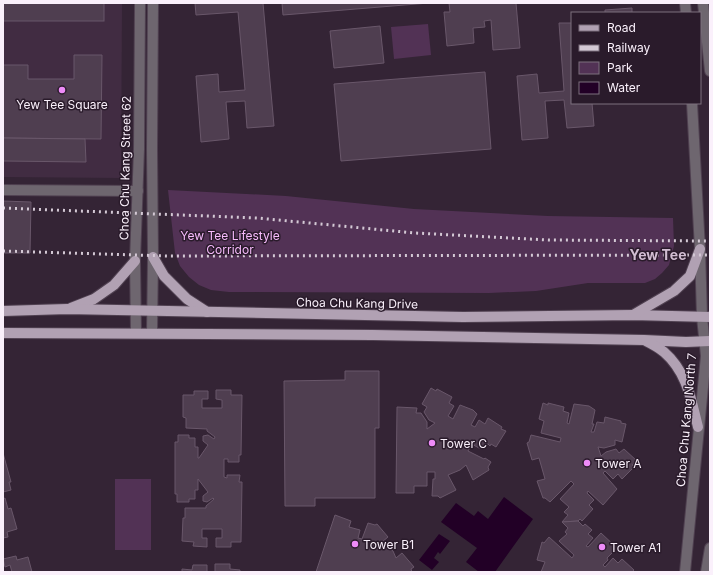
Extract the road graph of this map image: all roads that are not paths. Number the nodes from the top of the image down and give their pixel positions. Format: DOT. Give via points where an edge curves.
graph roads {
  1 [pos="140,3"];
  2 [pos="153,3"];
  3 [pos="704,3"];
  4 [pos="710,71"];
  5 [pos="692,104"];
  6 [pos="3,190"];
  7 [pos="138,191"];
  8 [pos="700,249"];
  9 [pos="153,257"];
  10 [pos="135,261"];
  11 [pos="68,309"];
  12 [pos="3,311"];
  13 [pos="136,311"];
  14 [pos="152,312"];
  15 [pos="209,313"];
  16 [pos="633,315"];
  17 [pos="706,317"];
  18 [pos="3,333"];
  19 [pos="136,333"];
  20 [pos="152,333"];
  21 [pos="644,340"];
  22 [pos="707,341"];
  23 [pos="698,427"];
  24 [pos="710,548"];
  25 [pos="686,572"];
  26 [pos="706,572"];
  1 -- 7 [label="street, Choa Chu Kang Street 62"];
  2 -- 9 [label="street"];
  3 -- 4 [label="street"];
  5 -- 8 [label="street, Choa Chu Kang North 7"];
  6 -- 7 [label="street"];
  7 -- 10 [label="street, Choa Chu Kang Street 62"];
  8 -- 16 [label="main road" via="690,276 674,291"];
  8 -- 17 [label="street, Choa Chu Kang North 7"];
  9 -- 14 [label="street"];
  9 -- 15 [label="main road" via="164,276 186,299"];
  10 -- 11 [label="main road" via="114,284 94,299"];
  10 -- 13 [label="street, Choa Chu Kang Street 62"];
  11 -- 12 [label="main road, Choa Chu Kang Drive"];
  11 -- 13 [label="main road, Choa Chu Kang Drive"];
  13 -- 14 [label="main road, Choa Chu Kang Drive"];
  13 -- 19 [label="street, Choa Chu Kang Street 62"];
  14 -- 15 [label="main road, Choa Chu Kang Drive"];
  14 -- 20 [label="street"];
  15 -- 16 [label="main road, Choa Chu Kang Drive" via="463,317"];
  16 -- 17 [label="main road, Choa Chu Kang Drive"];
  17 -- 22 [label="street, Choa Chu Kang North 7"];
  18 -- 19 [label="main road"];
  19 -- 20 [label="main road"];
  20 -- 21 [label="main road"];
  21 -- 22 [label="main road"];
  21 -- 23 [label="main road" via="663,352 677,366 685,380"];
  22 -- 23 [label="street, Choa Chu Kang North 7"];
  23 -- 25 [label="street, Choa Chu Kang North 7"];
  24 -- 26 [label="street"];
}
